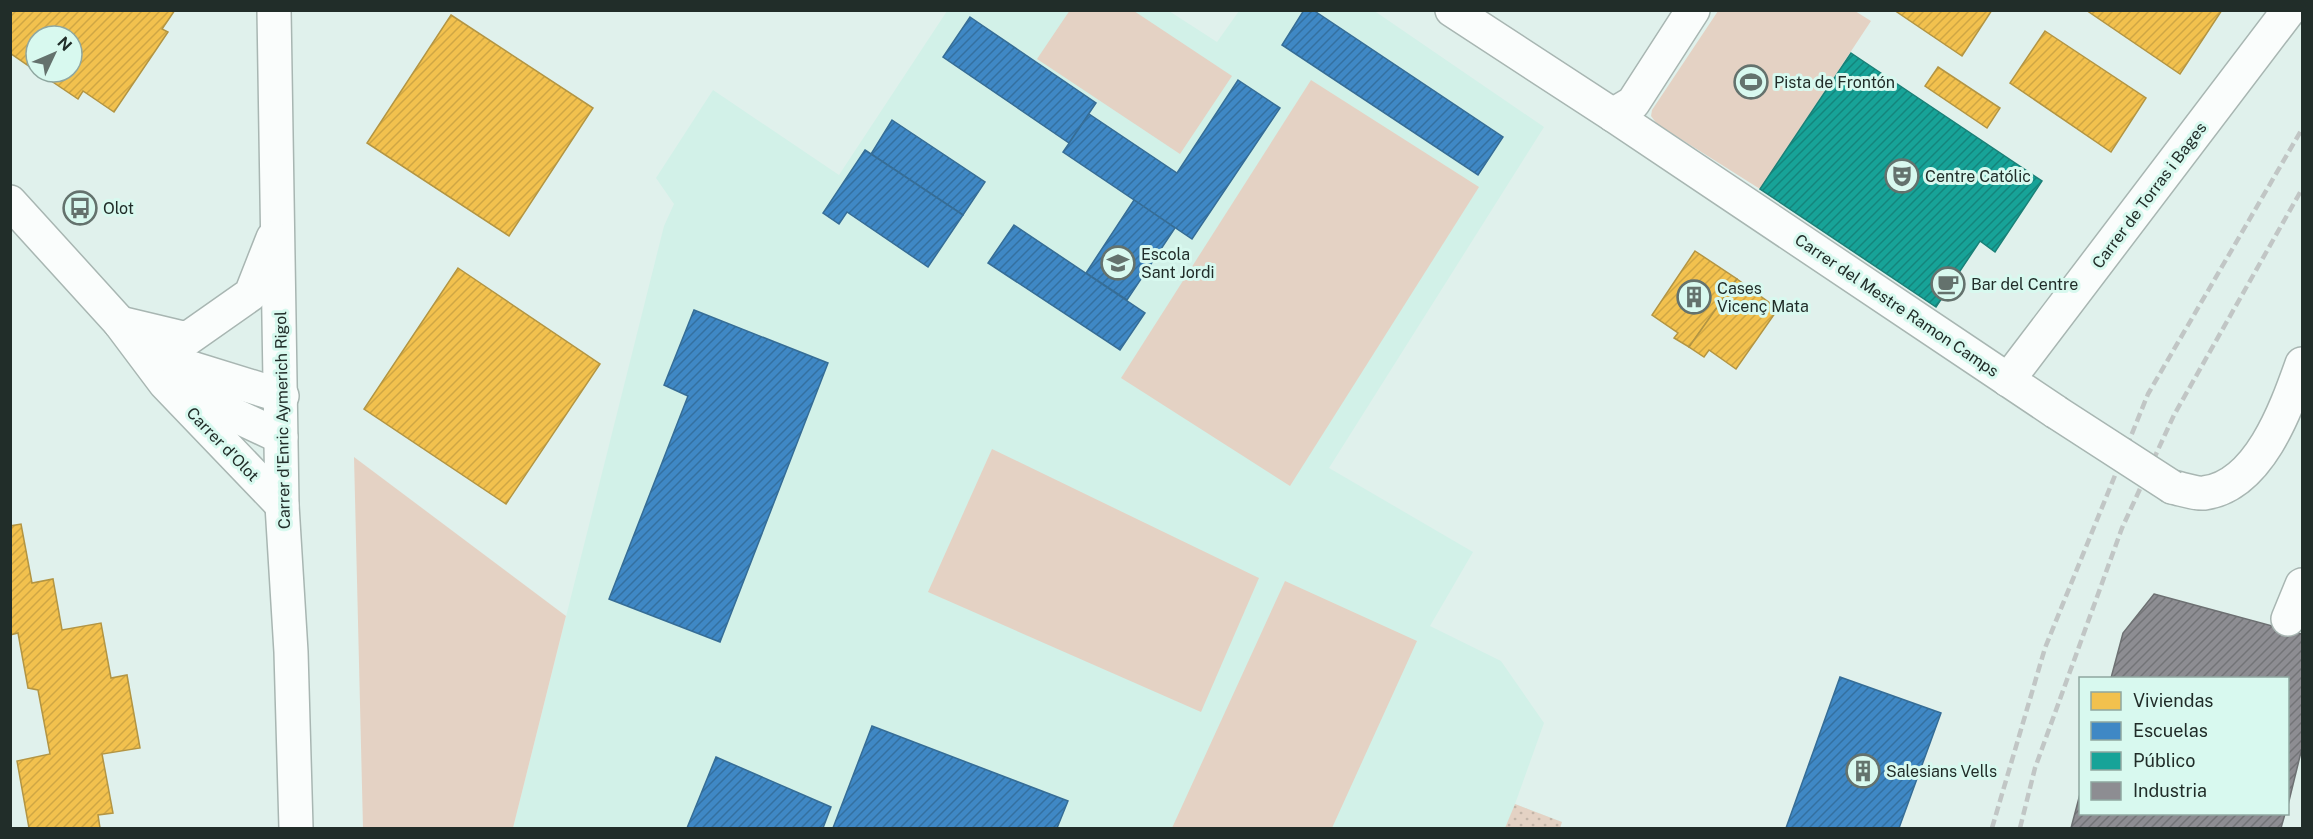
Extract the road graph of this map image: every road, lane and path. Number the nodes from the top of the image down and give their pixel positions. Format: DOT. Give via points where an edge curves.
graph roads {
  1 [pos="274,10"];
  2 [pos="1452,10"];
  3 [pos="1693,10"];
  4 [pos="2289,10"];
  5 [pos="1614,115"];
  6 [pos="10,202"];
  7 [pos="278,225"];
  8 [pos="120,323"];
  9 [pos="2302,364"];
  10 [pos="2008,380"];
  11 [pos="165,383"];
  12 [pos="282,396"];
  13 [pos="281,437"];
  14 [pos="282,505"];
  15 [pos="2302,585"];
  16 [pos="2288,619"];
  17 [pos="296,828"];
  1 -- 7 [label="street, Carrer d'Enric Aymerich Rigol"];
  2 -- 5 [label="street, Carrer del Mestre Ramon Camps"];
  3 -- 5 [label="street" via="1633,104"];
  4 -- 10 [label="street, Carrer de Torras i Bages"];
  5 -- 10 [label="street, Carrer del Mestre Ramon Camps"];
  6 -- 8 [label="street, Carrer d'Olot"];
  7 -- 8 [label="street" via="251,294 187,339"];
  7 -- 12 [label="street, Carrer d'Enric Aymerich Rigol"];
  8 -- 11 [label="street, Carrer d'Olot"];
  8 -- 12 [label="street, Carrer d'Olot" via="188,367"];
  9 -- 10 [label="street, Carrer del Mestre Ramon Camps, bridge" via="2261,454 2239,480 2204,493 2172,487"];
  11 -- 13 [label="street, Carrer d'Olot"];
  11 -- 14 [label="street, Carrer d'Olot"];
  12 -- 13 [label="street, Carrer d'Enric Aymerich Rigol"];
  13 -- 14 [label="street, Carrer d'Enric Aymerich Rigol"];
  14 -- 17 [label="street, Carrer d'Enric Aymerich Rigol"];
  15 -- 16 [label="street"];
}
